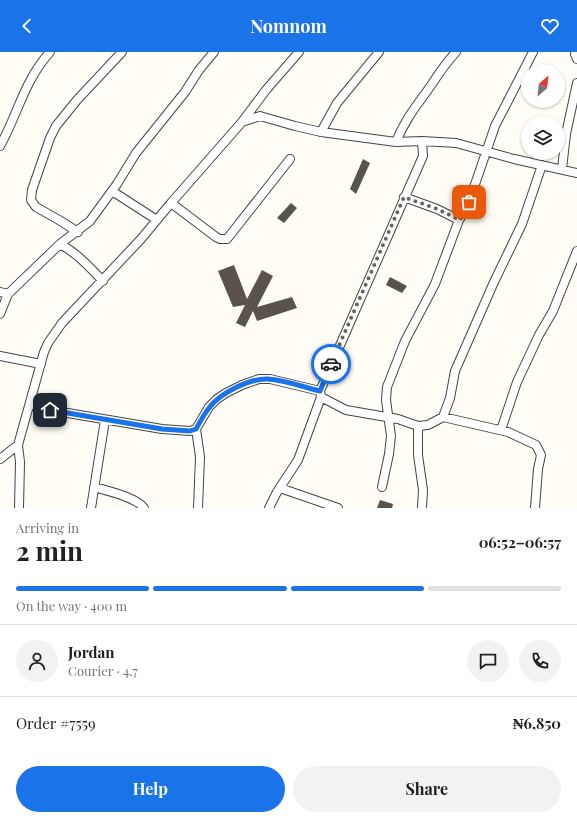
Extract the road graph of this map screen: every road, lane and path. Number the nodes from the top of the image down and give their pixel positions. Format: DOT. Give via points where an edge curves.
graph roads {
  1 [pos="50,52"];
  2 [pos="122,52"];
  3 [pos="214,52"];
  4 [pos="299,52"];
  5 [pos="378,52"];
  6 [pos="456,52"];
  7 [pos="533,52"];
  8 [pos="576,52"];
  9 [pos="577,59"];
  10 [pos="577,83"];
  11 [pos="254,106"];
  12 [pos="260,116"];
  13 [pos="573,119"];
  14 [pos="242,122"];
  15 [pos="321,132"];
  16 [pos="422,141"];
  17 [pos="396,142"];
  18 [pos="0,146"];
  19 [pos="487,151"];
  20 [pos="290,159"];
  21 [pos="542,165"];
  22 [pos="562,169"];
  23 [pos="577,173"];
  24 [pos="112,191"];
  25 [pos="404,197"];
  26 [pos="171,203"];
  27 [pos="157,220"];
  28 [pos="460,220"];
  29 [pos="78,232"];
  30 [pos="60,244"];
  31 [pos="577,251"];
  32 [pos="103,281"];
  33 [pos="4,293"];
  34 [pos="0,314"];
  35 [pos="0,356"];
  36 [pos="41,364"];
  37 [pos="320,394"];
  38 [pos="30,404"];
  39 [pos="388,417"];
  40 [pos="443,417"];
  41 [pos="105,420"];
  42 [pos="418,426"];
  43 [pos="196,429"];
  44 [pos="501,430"];
  45 [pos="18,445"];
  46 [pos="0,459"];
  47 [pos="382,486"];
  48 [pos="94,487"];
  49 [pos="280,488"];
  50 [pos="19,508"];
  51 [pos="91,508"];
  52 [pos="144,508"];
  53 [pos="198,508"];
  54 [pos="269,508"];
  55 [pos="338,508"];
  56 [pos="422,508"];
  57 [pos="535,508"];
  1 -- 18 [label="street" via="27,84"];
  2 -- 29 [label="street" via="56,126 32,190 31,200 36,207"];
  3 -- 24 [label="street" via="136,153"];
  4 -- 11 [label="street"];
  5 -- 15 [label="street" via="337,103"];
  6 -- 17 [label="street" via="411,111"];
  7 -- 19 [label="street" via="495,126"];
  8 -- 9 [label="street"];
  10 -- 13 [label="street"];
  11 -- 12 [label="street"];
  11 -- 14 [label="street"];
  12 -- 14 [label="street"];
  12 -- 15 [label="street"];
  13 -- 22 [label="street" via="566,134"];
  14 -- 26 [label="street"];
  15 -- 17 [label="street"];
  16 -- 17 [label="street"];
  16 -- 19 [label="street" via="456,143"];
  16 -- 25 [label="street" via="423,156"];
  19 -- 21 [label="street"];
  19 -- 28 [label="street"];
  20 -- 26 [label="street" via="227,239 216,237"];
  21 -- 22 [label="street"];
  21 -- 40 [label="street" via="522,224 455,371"];
  22 -- 23 [label="street"];
  24 -- 27 [label="street"];
  24 -- 29 [label="street" via="90,222"];
  25 -- 28 [label="street"];
  25 -- 37 [label="street"];
  26 -- 27 [label="street"];
  27 -- 32 [label="street"];
  28 -- 39 [label="street" via="435,284 404,341 389,380 386,391"];
  29 -- 30 [label="street"];
  30 -- 32 [label="street" via="84,261"];
  30 -- 33 [label="street"];
  31 -- 44 [label="street" via="553,311 516,382"];
  32 -- 36 [label="street" via="62,323 48,342"];
  33 -- 34 [label="street"];
  35 -- 36 [label="street"];
  36 -- 38 [label="street"];
  37 -- 39 [label="street" via="346,410"];
  37 -- 43 [label="street" via="270,379 259,379 217,399"];
  37 -- 49 [label="street" via="298,460"];
  38 -- 41 [label="street"];
  38 -- 45 [label="street"];
  39 -- 42 [label="street"];
  39 -- 47 [label="street" via="391,436"];
  40 -- 42 [label="street" via="428,425"];
  40 -- 44 [label="street"];
  41 -- 43 [label="street" via="162,429"];
  41 -- 48 [label="street"];
  42 -- 56 [label="street"];
  43 -- 53 [label="street" via="200,457"];
  44 -- 57 [label="street" via="536,445 539,450 541,455"];
  45 -- 46 [label="street"];
  45 -- 50 [label="street"];
  48 -- 51 [label="street"];
  48 -- 52 [label="street" via="132,500"];
  49 -- 54 [label="street"];
  49 -- 55 [label="street"];
}
